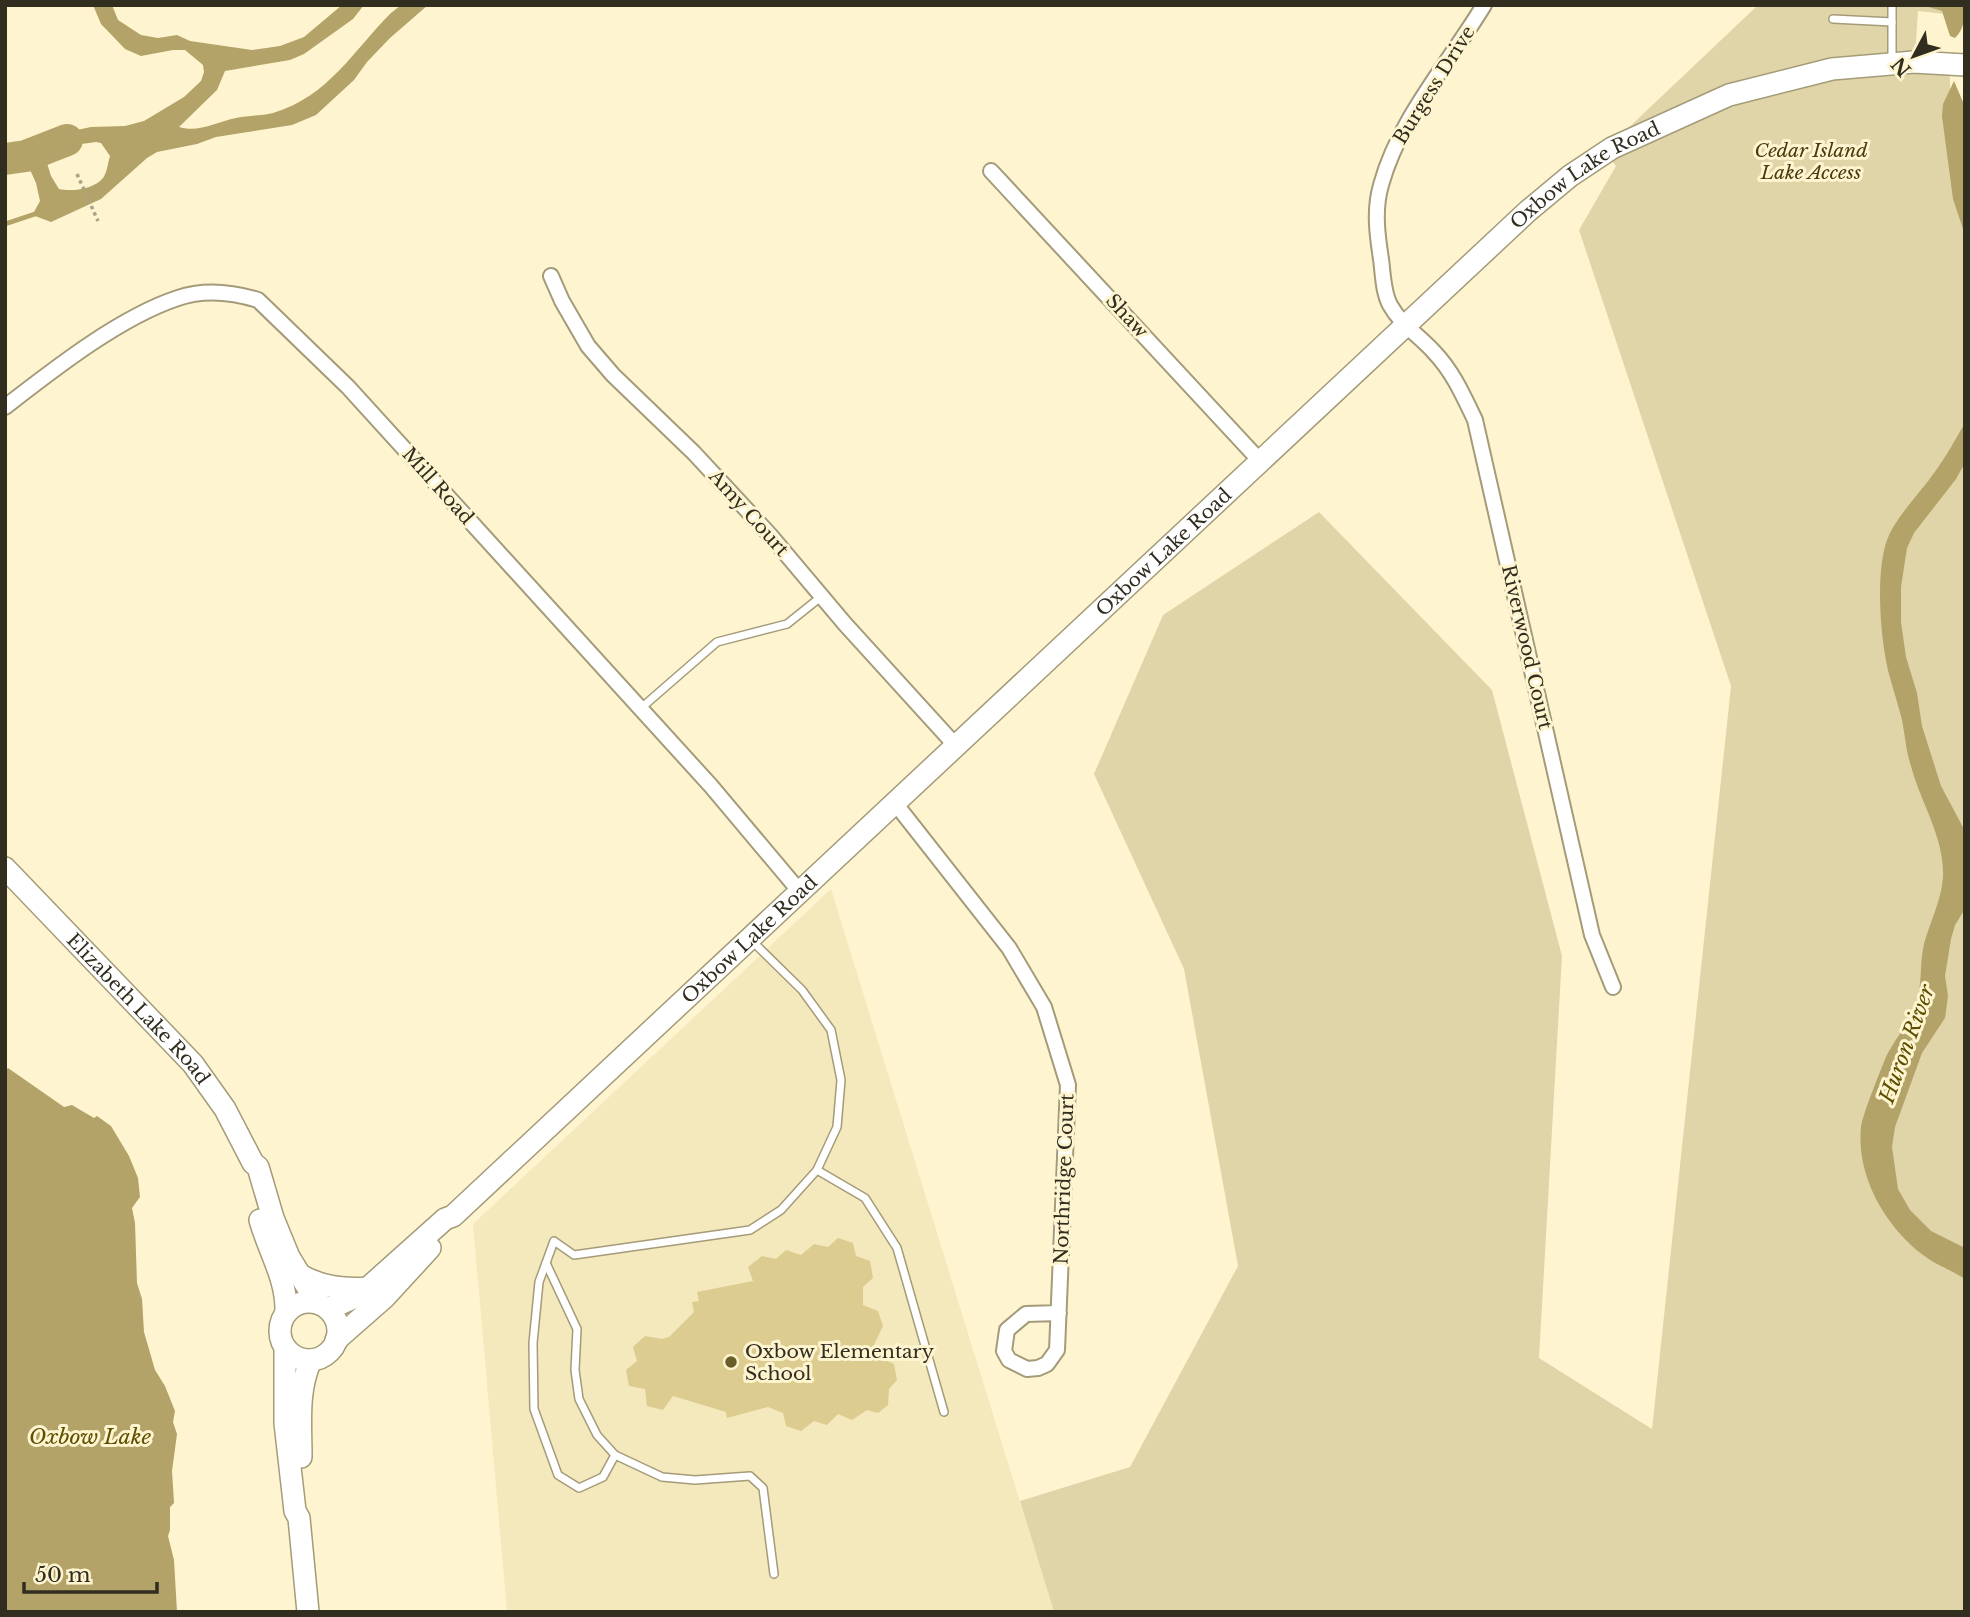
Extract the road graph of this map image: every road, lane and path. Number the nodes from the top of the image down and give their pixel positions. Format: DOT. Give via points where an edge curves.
graph roads {
  1 [pos="1484,5"];
  2 [pos="1892,5"];
  3 [pos="1833,19"];
  4 [pos="1892,22"];
  5 [pos="1892,64"];
  6 [pos="1965,65"];
  7 [pos="991,171"];
  8 [pos="77,174"];
  9 [pos="98,221"];
  10 [pos="551,276"];
  11 [pos="1406,326"];
  12 [pos="5,407"];
  13 [pos="1261,462"];
  14 [pos="822,596"];
  15 [pos="640,709"];
  16 [pos="956,746"];
  17 [pos="895,803"];
  18 [pos="5,868"];
  19 [pos="801,893"];
  20 [pos="751,940"];
  21 [pos="1613,987"];
  22 [pos="253,1164"];
  23 [pos="817,1170"];
  24 [pos="453,1216"];
  25 [pos="547,1263"];
  26 [pos="299,1275"];
  27 [pos="369,1288"];
  28 [pos="323,1306"];
  29 [pos="286,1312"];
  30 [pos="1059,1313"];
  31 [pos="336,1340"];
  32 [pos="285,1350"];
  33 [pos="311,1360"];
  34 [pos="944,1412"];
  35 [pos="615,1455"];
  36 [pos="299,1518"];
  37 [pos="774,1574"];
  38 [pos="308,1612"];
  1 -- 11 [label="street, Burgess Drive" via="1415,112 1380,187 1376,227 1385,289"];
  2 -- 4 [label="lane"];
  3 -- 4 [label="lane"];
  4 -- 5 [label="lane"];
  5 -- 6 [label="street, Oxbow Lake Road"];
  5 -- 11 [label="street, Oxbow Lake Road" via="1832,69 1729,94 1612,148 1528,211"];
  7 -- 13 [label="street, Shaw"];
  8 -- 9 [label="path"];
  10 -- 14 [label="street, Amy Court" via="596,356 694,453"];
  11 -- 13 [label="street, Oxbow Lake Road"];
  11 -- 21 [label="street, Riverwood Court" via="1450,370 1475,420 1592,935"];
  12 -- 15 [label="street, Mill Road" via="138,315 180,297 211,292 258,300 348,387"];
  13 -- 16 [label="street, Oxbow Lake Road"];
  14 -- 15 [label="lane" via="788,624 717,642"];
  14 -- 16 [label="street, Amy Court"];
  15 -- 19 [label="street, Mill Road"];
  16 -- 17 [label="street, Oxbow Lake Road"];
  17 -- 19 [label="street, Oxbow Lake Road"];
  17 -- 30 [label="street, Northridge Court" via="1009,948 1044,1007 1068,1085"];
  18 -- 22 [label="street, Elizabeth Lake Road" via="193,1064 225,1109"];
  19 -- 20 [label="street, Oxbow Lake Road"];
  20 -- 23 [label="lane" via="802,990 831,1030 841,1080 837,1127"];
  20 -- 24 [label="street, Oxbow Lake Road"];
  22 -- 26 [label="street, Elizabeth Lake Road"];
  22 -- 29 [label="street, Elizabeth Lake Road" via="258,1212 284,1281"];
  23 -- 25 [label="lane" via="781,1210 750,1230 574,1255 555,1241"];
  23 -- 34 [label="lane" via="865,1198 897,1248"];
  24 -- 27 [label="street, Oxbow Lake Road"];
  24 -- 31 [label="street, Oxbow Lake Road" via="406,1276"];
  25 -- 35 [label="lane" via="577,1329 579,1399 597,1435"];
  25 -- 35 [label="lane" via="540,1282 533,1343 534,1409 558,1475 579,1488 603,1478"];
  26 -- 27 [label="street" via="330,1287"];
  26 -- 28 [label="street, Elizabeth Lake Road"];
  27 -- 28 [label="street, Oxbow Lake Road" via="350,1301"];
  28 -- 29 [label="street" via="303,1303"];
  28 -- 31 [label="street" via="337,1323"];
  29 -- 32 [label="street" via="279,1329"];
  30 -- 30 [label="street, Northridge Court" via="1057,1350 1047,1364 1027,1370 1009,1360 1004,1351 1007,1331 1026,1314"];
  31 -- 33 [label="street" via="326,1354"];
  32 -- 33 [label="street"];
  32 -- 36 [label="street" via="285,1423"];
  33 -- 36 [label="street" via="301,1393"];
  35 -- 37 [label="lane" via="662,1477 750,1476 763,1488"];
  36 -- 38 [label="street"];
}
